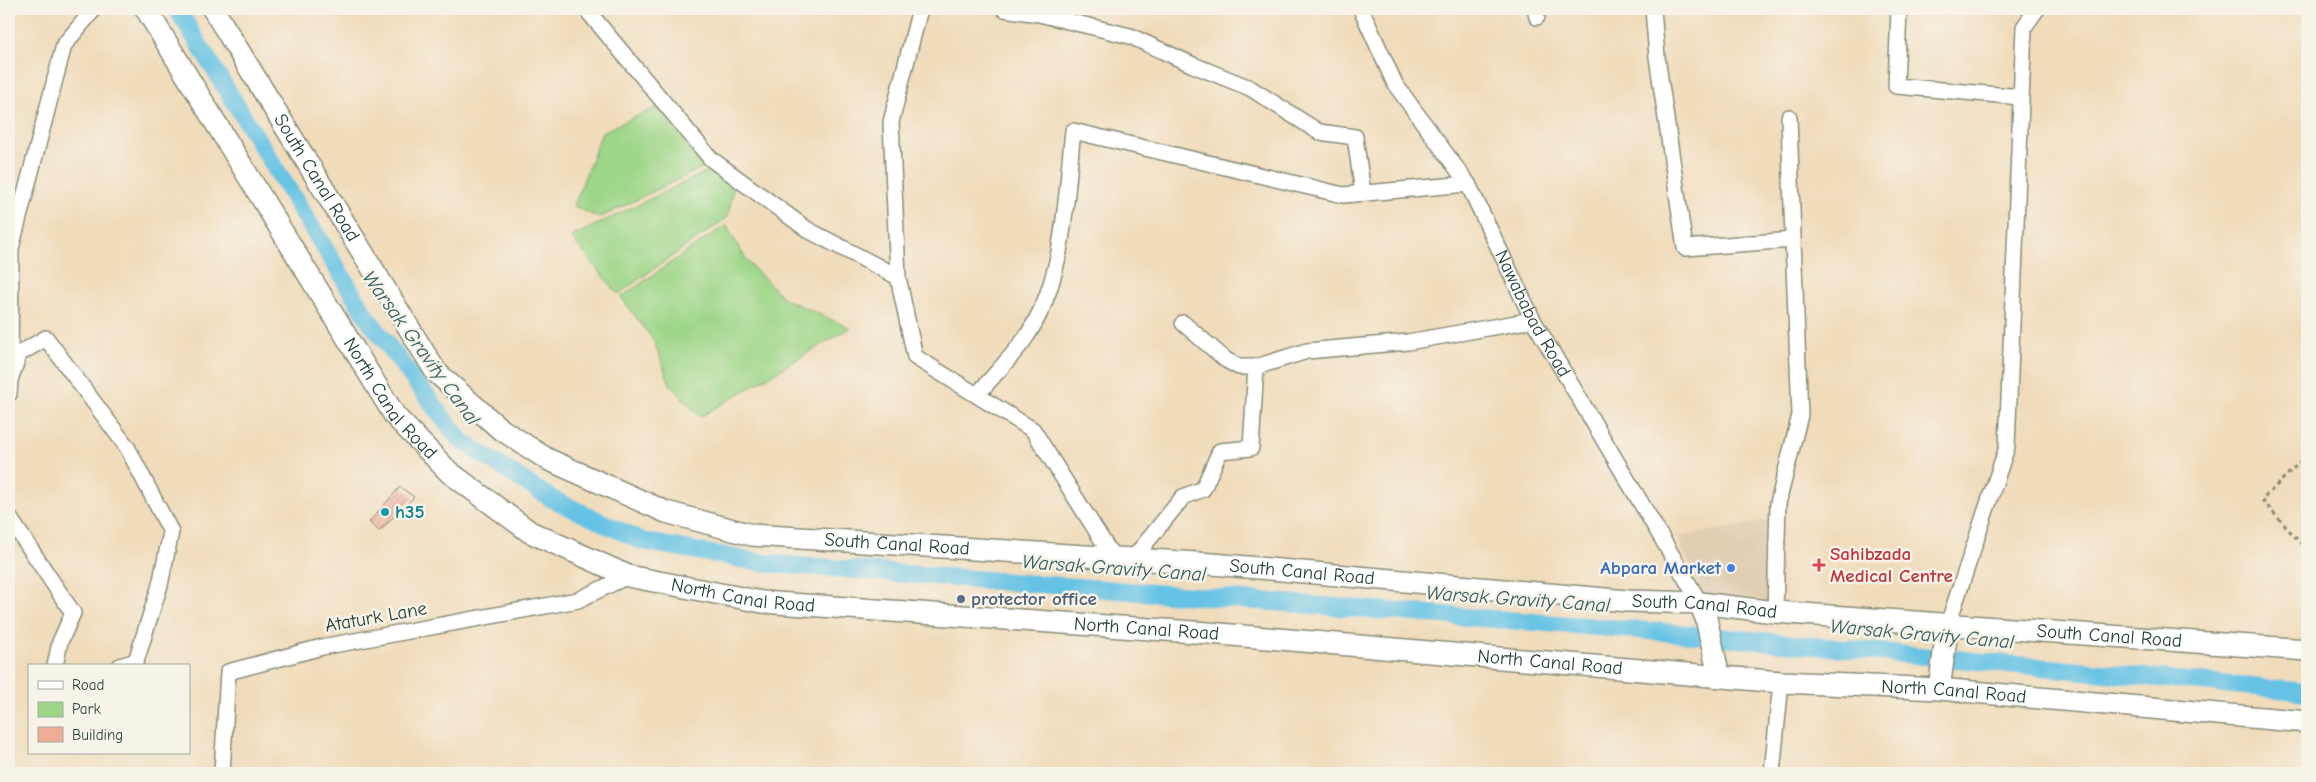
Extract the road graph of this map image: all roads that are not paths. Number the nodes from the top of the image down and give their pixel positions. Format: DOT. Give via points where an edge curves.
graph roads {
  1 [pos="94,9"];
  2 [pos="146,9"];
  3 [pos="213,9"];
  4 [pos="586,9"];
  5 [pos="920,9"];
  6 [pos="1004,9"];
  7 [pos="1361,9"];
  8 [pos="1653,9"];
  9 [pos="1899,9"];
  10 [pos="2037,9"];
  11 [pos="2021,97"];
  12 [pos="1789,117"];
  13 [pos="1468,184"];
  14 [pos="1363,193"];
  15 [pos="1793,240"];
  16 [pos="898,277"];
  17 [pos="1533,320"];
  18 [pos="1183,324"];
  19 [pos="1256,367"];
  20 [pos="10,387"];
  21 [pos="977,395"];
  22 [pos="9,517"];
  23 [pos="1123,559"];
  24 [pos="628,576"];
  25 [pos="1703,610"];
  26 [pos="1775,612"];
  27 [pos="1947,627"];
  28 [pos="2307,650"];
  29 [pos="55,664"];
  30 [pos="126,664"];
  31 [pos="1718,676"];
  32 [pos="1780,682"];
  33 [pos="1939,689"];
  34 [pos="2307,722"];
  35 [pos="222,773"];
  36 [pos="1772,773"];
  1 -- 20 [label="street" via="64,45 11,248"];
  2 -- 24 [label="main road, North Canal Road" via="395,416 449,472 530,532"];
  3 -- 23 [label="main road, South Canal Road" via="436,372 499,428 547,459 666,512 752,535"];
  4 -- 16 [label="street" via="710,159 808,230"];
  5 -- 16 [label="street" via="891,122"];
  6 -- 14 [label="street" via="1130,36 1250,88 1319,132 1355,137"];
  7 -- 13 [label="street, Nawababad Road" via="1395,84"];
  8 -- 15 [label="street" via="1685,248"];
  9 -- 11 [label="street" via="1896,86"];
  10 -- 11 [label="street" via="2024,27"];
  11 -- 27 [label="street" via="2007,447"];
  12 -- 15 [label="street"];
  13 -- 14 [label="street"];
  13 -- 17 [label="street, Nawababad Road"];
  14 -- 21 [label="street" via="1343,195 1073,131 1060,245 1045,300 1024,340"];
  15 -- 26 [label="street" via="1800,415 1778,503"];
  16 -- 21 [label="street" via="915,357"];
  17 -- 19 [label="street" via="1408,342 1307,351"];
  17 -- 25 [label="street, Nawababad Road"];
  18 -- 19 [label="street" via="1226,360 1239,367"];
  19 -- 23 [label="street" via="1251,448 1220,451 1203,489 1183,497"];
  20 -- 30 [label="street" via="19,354 46,338 127,447 171,532 160,585 136,661"];
  21 -- 23 [label="street" via="1033,430"];
  22 -- 29 [label="street" via="73,613 60,642"];
  23 -- 25 [label="main road, South Canal Road" via="1628,600"];
  24 -- 31 [label="main road, North Canal Road" via="762,602 1208,633"];
  24 -- 35 [label="street, Ataturk Lane" via="578,600 322,647 228,672"];
  25 -- 26 [label="main road, South Canal Road"];
  25 -- 31 [label="main road"];
  26 -- 27 [label="main road, South Canal Road"];
  27 -- 28 [label="main road, South Canal Road"];
  27 -- 33 [label="main road"];
  31 -- 32 [label="main road, North Canal Road"];
  32 -- 33 [label="main road, North Canal Road"];
  32 -- 36 [label="street"];
  33 -- 34 [label="main road, North Canal Road"];
}
